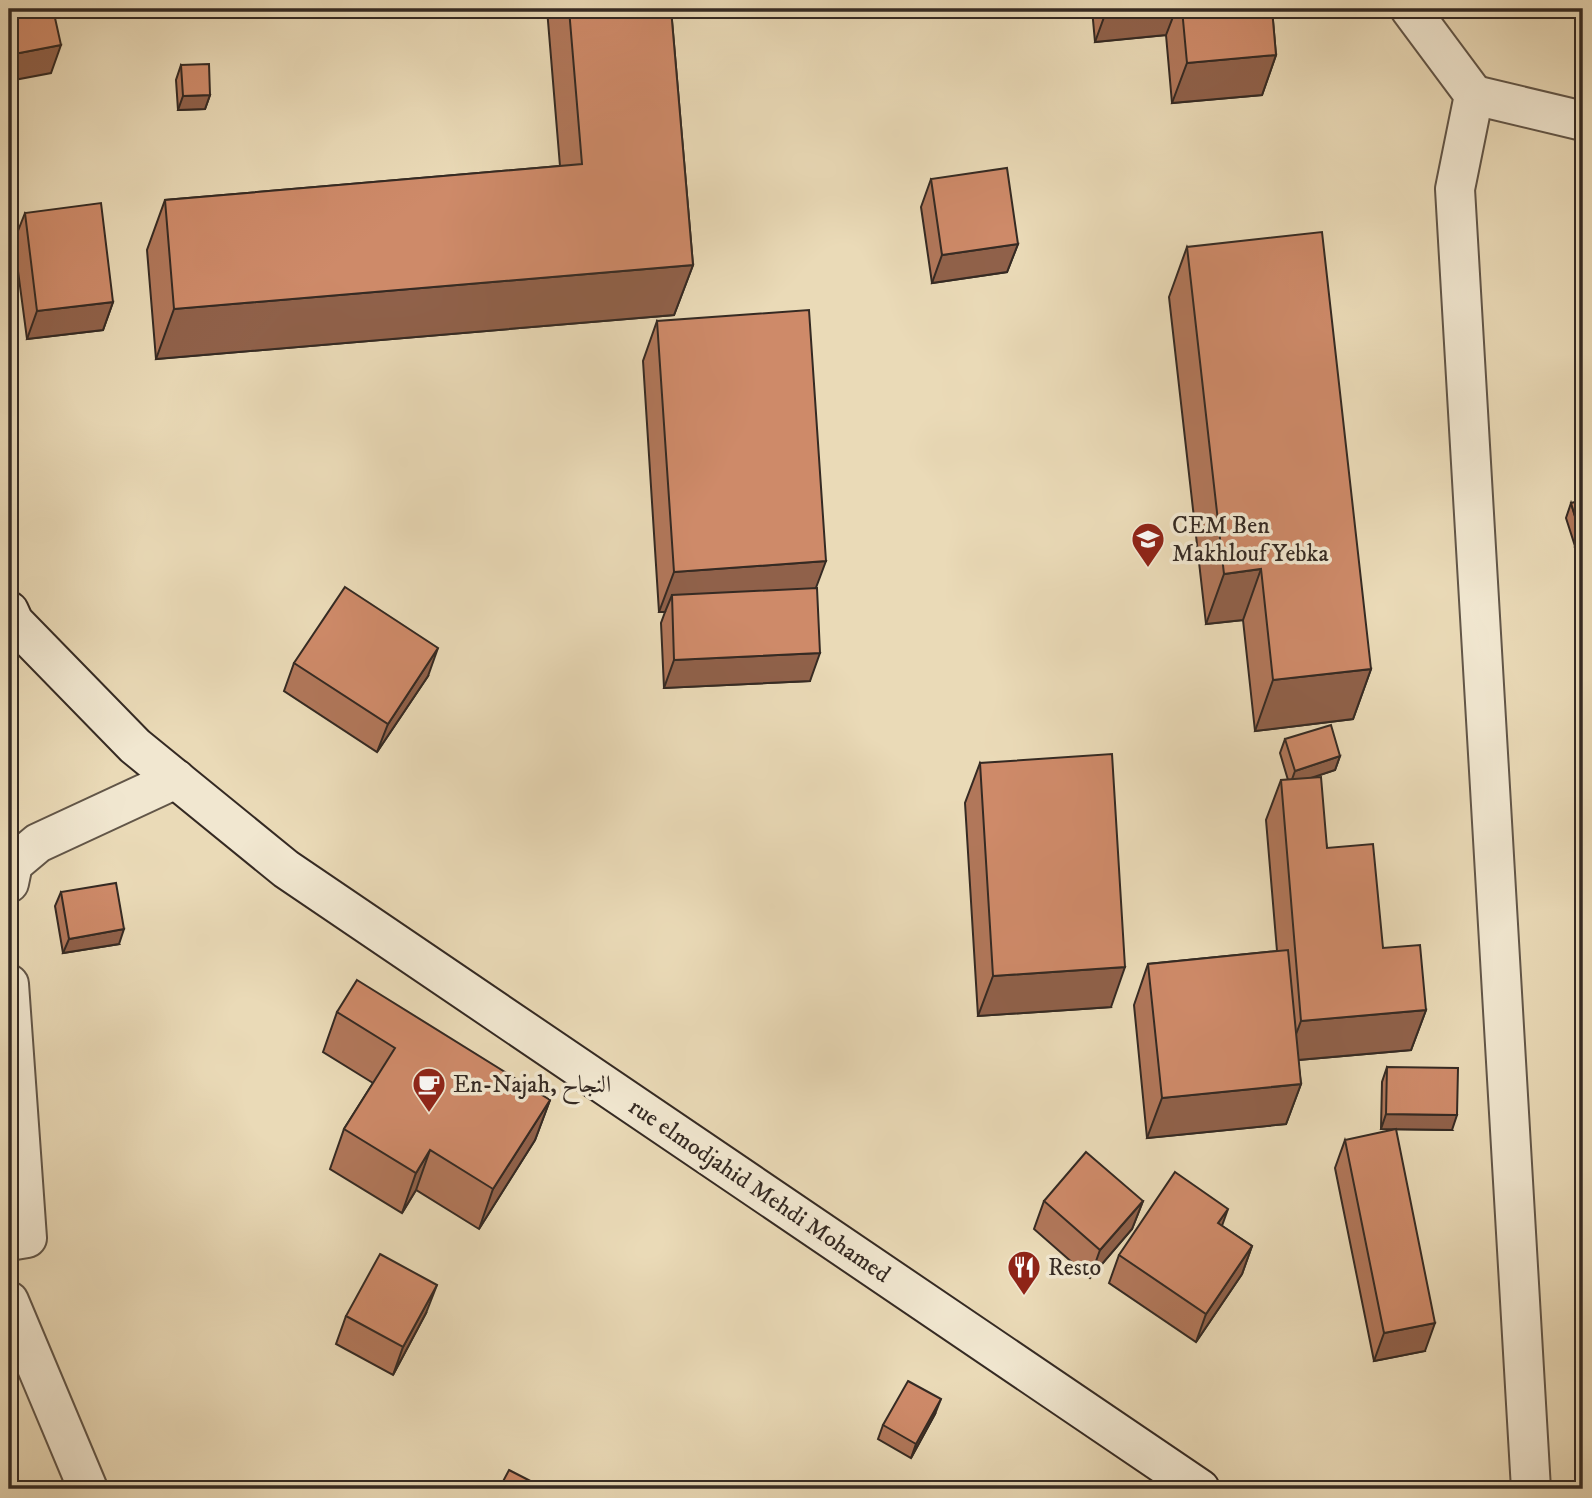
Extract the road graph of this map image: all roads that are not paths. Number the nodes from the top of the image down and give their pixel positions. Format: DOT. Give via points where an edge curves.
graph roads {
  1 [pos="1410,9"];
  2 [pos="1475,95"];
  3 [pos="1583,121"];
  4 [pos="9,611"];
  5 [pos="176,779"];
  6 [pos="9,883"];
  7 [pos="9,984"];
  8 [pos="9,1241"];
  9 [pos="9,1301"];
  10 [pos="88,1489"];
  11 [pos="1200,1489"];
  12 [pos="1531,1489"];
  1 -- 2 [label="street"];
  2 -- 3 [label="street"];
  2 -- 12 [label="street" via="1455,188"];
  4 -- 5 [label="street, rue elmodjahid Mehdi Mohamed" via="14,622 135,746"];
  5 -- 6 [label="street" via="38,843 13,864"];
  5 -- 11 [label="street, rue elmodjahid Mehdi Mohamed" via="286,869"];
  7 -- 8 [label="street" via="27,1238"];
  9 -- 10 [label="street"];
}
